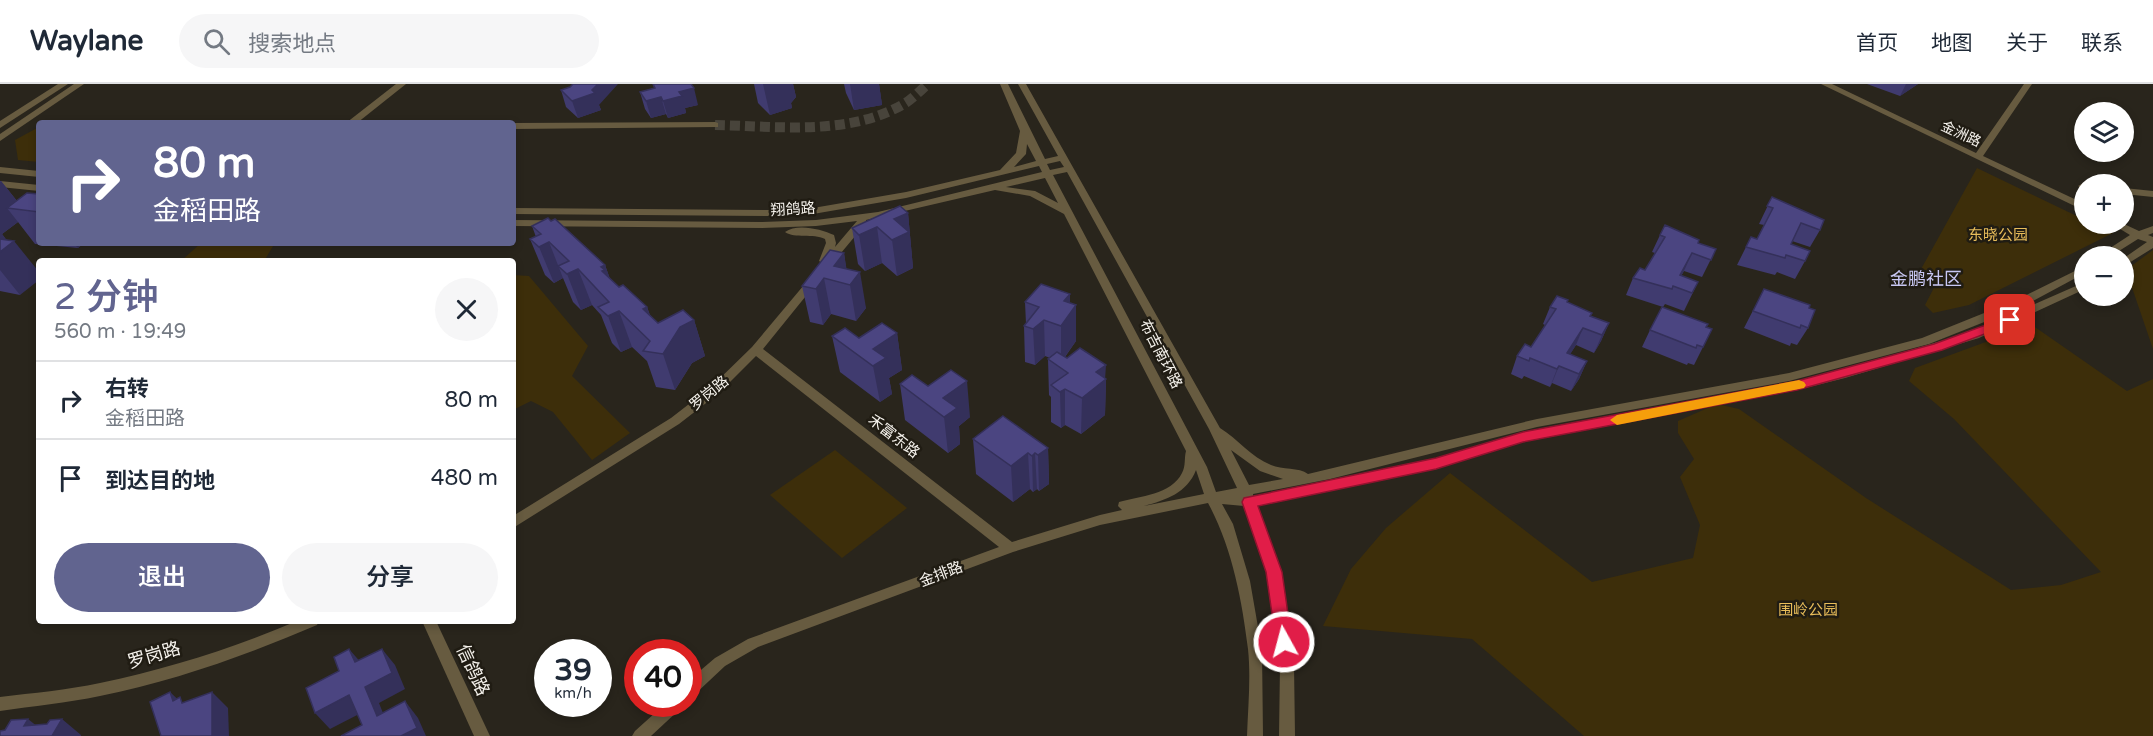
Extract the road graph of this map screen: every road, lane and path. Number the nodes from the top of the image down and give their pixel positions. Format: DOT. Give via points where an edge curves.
graph roads {
  1 [pos="64,84"];
  2 [pos="80,84"];
  3 [pos="402,84"];
  4 [pos="1004,84"];
  5 [pos="1022,84"];
  6 [pos="1825,84"];
  7 [pos="1837,84"];
  8 [pos="2028,84"];
  9 [pos="355,120"];
  10 [pos="21,124"];
  11 [pos="0,125"];
  12 [pos="715,125"];
  13 [pos="516,126"];
  14 [pos="1025,131"];
  15 [pos="0,138"];
  16 [pos="0,144"];
  17 [pos="1980,155"];
  18 [pos="1062,158"];
  19 [pos="1042,163"];
  20 [pos="0,164"];
  21 [pos="1068,169"];
  22 [pos="0,170"];
  23 [pos="1002,172"];
  24 [pos="26,173"];
  25 [pos="36,174"];
  26 [pos="1048,174"];
  27 [pos="1,184"];
  28 [pos="36,188"];
  29 [pos="986,189"];
  30 [pos="2134,192"];
  31 [pos="2153,194"];
  32 [pos="2074,197"];
  33 [pos="2074,202"];
  34 [pos="516,211"];
  35 [pos="1070,214"];
  36 [pos="865,218"];
  37 [pos="516,223"];
  38 [pos="723,225"];
  39 [pos="2134,226"];
  40 [pos="2134,230"];
  41 [pos="2150,236"];
  42 [pos="2119,246"];
  43 [pos="2134,256"];
  44 [pos="820,272"];
  45 [pos="2074,274"];
  46 [pos="2074,290"];
  47 [pos="756,350"];
  48 [pos="1215,429"];
  49 [pos="1190,446"];
  50 [pos="1330,474"];
  51 [pos="1247,496"];
  52 [pos="1211,497"];
  53 [pos="1100,520"];
  54 [pos="516,521"];
  55 [pos="1010,548"];
  56 [pos="305,624"];
  57 [pos="430,624"];
  58 [pos="702,678"];
  59 [pos="0,704"];
  60 [pos="661,717"];
  61 [pos="482,736"];
  62 [pos="640,736"];
  63 [pos="1256,736"];
  64 [pos="1287,736"];
  1 -- 11 [label="street"];
  2 -- 10 [label="street"];
  3 -- 9 [label="street"];
  4 -- 14 [label="street, 布吉南环路"];
  5 -- 18 [label="street, 布吉南环路"];
  6 -- 17 [label="street, 金洲路"];
  7 -- 17 [label="street, 金洲路"];
  8 -- 17 [label="street"];
  10 -- 15 [label="street"];
  10 -- 16 [label="street"];
  12 -- 13 [label="street"];
  14 -- 19 [label="street, 布吉南环路"];
  14 -- 23 [label="street" via="1021,154"];
  17 -- 32 [label="street, 金洲路"];
  17 -- 33 [label="street, 金洲路"];
  18 -- 19 [label="street, 翔鸽路"];
  18 -- 21 [label="street, 布吉南环路"];
  19 -- 23 [label="street, 翔鸽路"];
  19 -- 26 [label="street, 布吉南环路"];
  20 -- 24 [label="street"];
  21 -- 26 [label="street, 翔鸽路"];
  21 -- 48 [label="street, 布吉南环路"];
  22 -- 24 [label="street"];
  23 -- 34 [label="street, 翔鸽路" via="869,203 813,211"];
  24 -- 25 [label="street"];
  26 -- 29 [label="street, 翔鸽路"];
  26 -- 35 [label="street, 布吉南环路"];
  27 -- 28 [label="street"];
  29 -- 35 [label="street" via="1032,194"];
  29 -- 36 [label="street, 翔鸽路"];
  30 -- 31 [label="street"];
  35 -- 49 [label="street, 布吉南环路"];
  36 -- 38 [label="street, 翔鸽路"];
  36 -- 44 [label="street, 罗岗路"];
  37 -- 38 [label="street, 翔鸽路"];
  38 -- 44 [label="street" via="825,234 831,243"];
  39 -- 41 [label="street"];
  40 -- 41 [label="street"];
  41 -- 42 [label="street" via="2129,239"];
  41 -- 43 [label="street" via="2147,248"];
  44 -- 47 [label="street, 罗岗路"];
  45 -- 50 [label="street" via="2040,294 1948,333 1836,365 1527,425"];
  46 -- 51 [label="street" via="1975,334 1845,374 1523,437 1436,464"];
  47 -- 54 [label="street, 罗岗路" via="715,390 675,421"];
  47 -- 55 [label="street, 禾富东路"];
  48 -- 50 [label="street" via="1266,470 1286,475"];
  48 -- 51 [label="street, 布吉南环路"];
  49 -- 52 [label="street, 布吉南环路"];
  49 -- 53 [label="street" via="1191,467 1181,487 1124,506"];
  50 -- 51 [label="street"];
  51 -- 52 [label="street, 金排路"];
  51 -- 64 [label="street, 布吉南环路" via="1274,572 1287,665"];
  52 -- 53 [label="street, 金排路"];
  52 -- 63 [label="street, 布吉南环路" via="1226,524 1243,581 1255,650"];
  53 -- 55 [label="street, 金排路"];
  55 -- 58 [label="street, 金排路" via="753,643 720,662"];
  56 -- 59 [label="street, 罗岗路" via="207,661 111,688"];
  57 -- 61 [label="street, 信鸽路"];
  60 -- 62 [label="street"];
}
